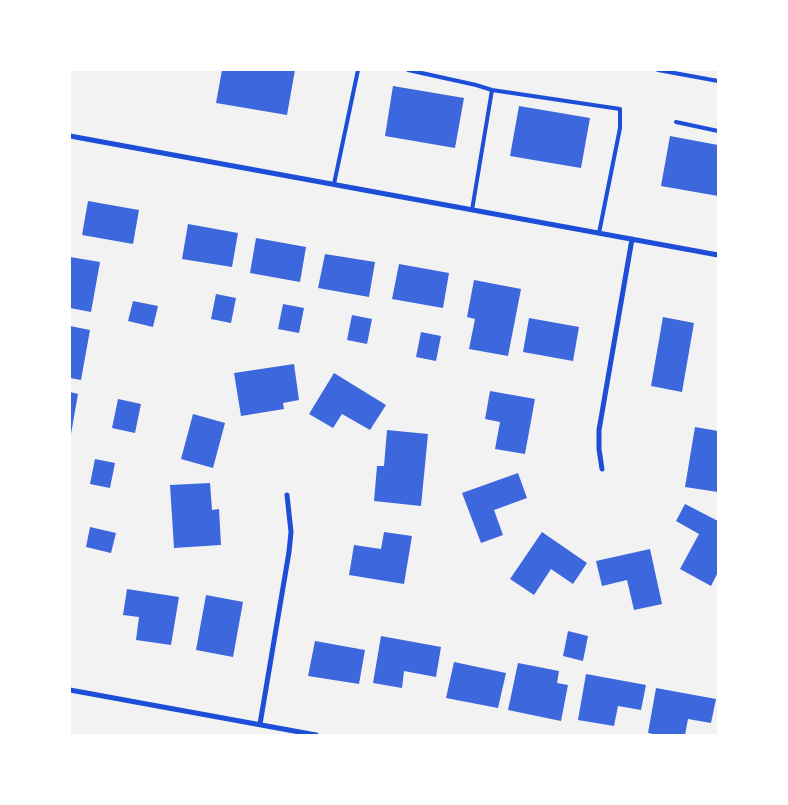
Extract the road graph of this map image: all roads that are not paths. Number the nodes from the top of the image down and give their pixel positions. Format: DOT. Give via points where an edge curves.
graph roads {
  1 [pos="358,70"];
  2 [pos="408,70"];
  3 [pos="658,70"];
  4 [pos="718,81"];
  5 [pos="492,90"];
  6 [pos="676,122"];
  7 [pos="718,131"];
  8 [pos="70,136"];
  9 [pos="334,184"];
  10 [pos="472,210"];
  11 [pos="599,233"];
  12 [pos="632,239"];
  13 [pos="718,255"];
  14 [pos="602,469"];
  15 [pos="288,495"];
  16 [pos="70,690"];
  17 [pos="260,724"];
  18 [pos="316,735"];
  1 -- 9 [label="lane"];
  2 -- 5 [label="lane"];
  3 -- 4 [label="lane"];
  5 -- 10 [label="lane"];
  5 -- 11 [label="lane" via="620,109 620,128"];
  6 -- 7 [label="lane"];
  8 -- 9 [label="street"];
  9 -- 10 [label="street"];
  10 -- 11 [label="street"];
  11 -- 12 [label="street"];
  12 -- 13 [label="street"];
  12 -- 14 [label="street" via="599,430"];
  15 -- 17 [label="street" via="290,552"];
  16 -- 17 [label="street"];
  17 -- 18 [label="street"];
}
